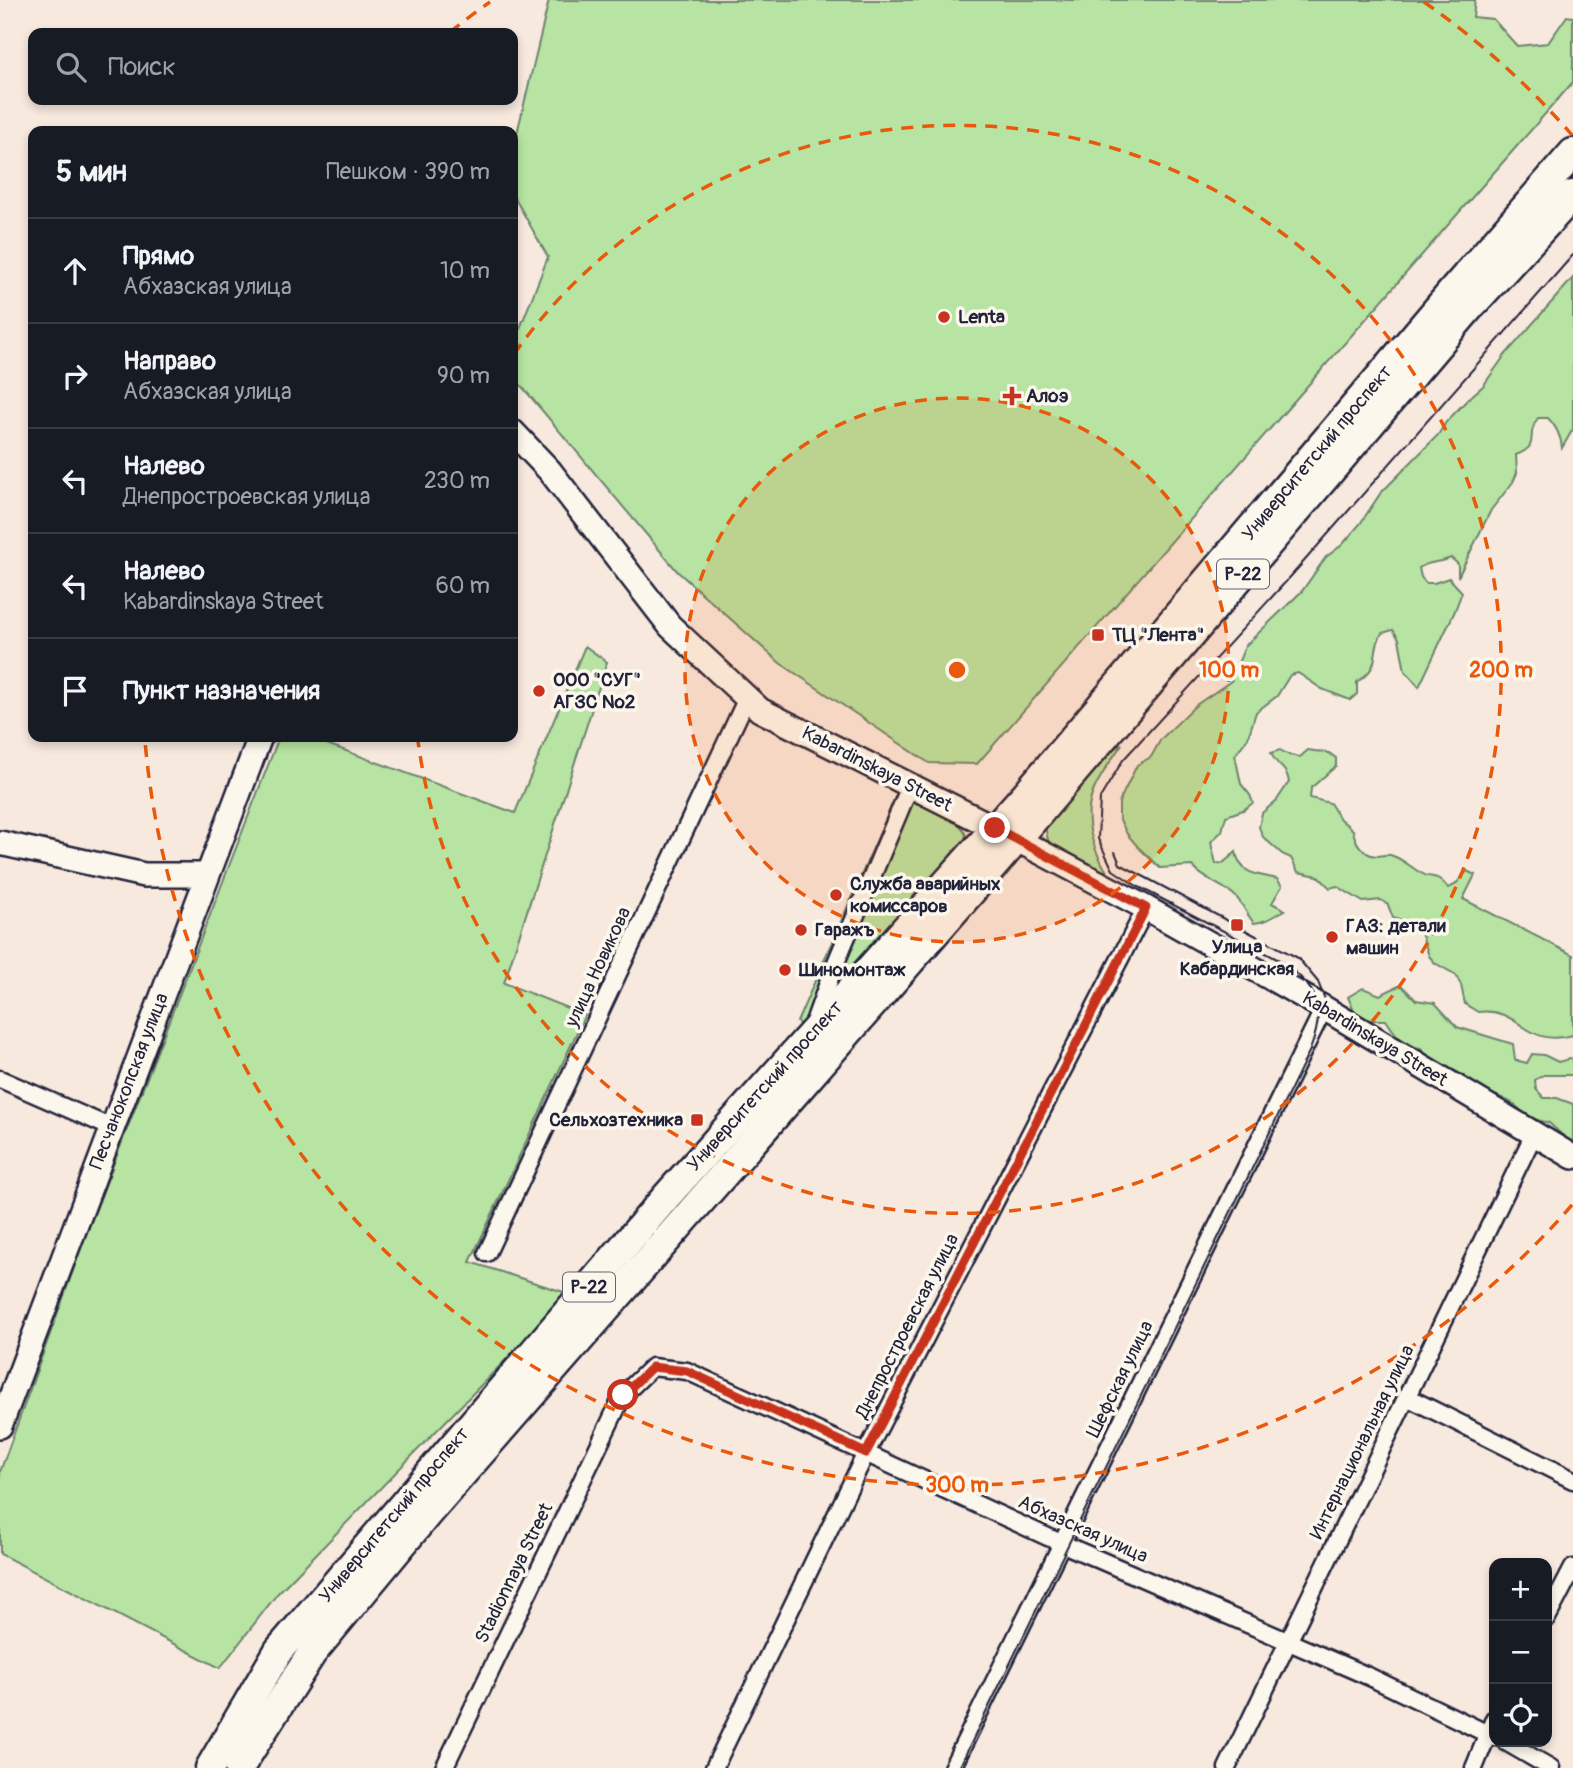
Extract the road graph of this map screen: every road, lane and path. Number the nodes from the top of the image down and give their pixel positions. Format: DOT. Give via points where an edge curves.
graph roads {
  1 [pos="1573,153"];
  2 [pos="1573,195"];
  3 [pos="1460,301"];
  4 [pos="518,437"];
  5 [pos="747,698"];
  6 [pos="258,742"];
  7 [pos="910,786"];
  8 [pos="1006,834"];
  9 [pos="0,843"];
  10 [pos="206,876"];
  11 [pos="1146,908"];
  12 [pos="1325,1008"];
  13 [pos="808,1038"];
  14 [pos="0,1079"];
  15 [pos="112,1128"];
  16 [pos="1534,1134"];
  17 [pos="1573,1157"];
  18 [pos="486,1253"];
  19 [pos="6,1390"];
  20 [pos="623,1395"];
  21 [pos="1406,1398"];
  22 [pos="0,1426"];
  23 [pos="866,1453"];
  24 [pos="1573,1480"];
  25 [pos="1063,1544"];
  26 [pos="1573,1568"];
  27 [pos="1552,1608"];
  28 [pos="1289,1640"];
  29 [pos="1489,1736"];
  30 [pos="1489,1738"];
  31 [pos="1515,1747"];
  32 [pos="211,1768"];
  33 [pos="239,1768"];
  34 [pos="443,1768"];
  35 [pos="714,1768"];
  36 [pos="951,1768"];
  37 [pos="1227,1768"];
  38 [pos="1474,1768"];
  39 [pos="1551,1768"];
  1 -- 3 [label="highway, Р-22"];
  2 -- 3 [label="highway, Р-22"];
  3 -- 8 [label="highway, Университетский проспект / Р-22" via="1378,382"];
  4 -- 5 [label="street, Kabardinskaya Street" via="550,471 670,625"];
  5 -- 7 [label="street, Kabardinskaya Street" via="760,710"];
  5 -- 18 [label="street, улица Новикова"];
  6 -- 10 [label="street, Песчанокопская улица"];
  7 -- 8 [label="street, Kabardinskaya Street"];
  7 -- 13 [label="street"];
  8 -- 11 [label="street, Kabardinskaya Street"];
  8 -- 13 [label="highway, Университетский проспект / Р-22"];
  8 -- 33 [label="highway, Университетский проспект / Р-22" via="312,1653"];
  9 -- 10 [label="street" via="144,875"];
  10 -- 15 [label="street, Песчанокопская улица"];
  11 -- 12 [label="street, Kabardinskaya Street"];
  11 -- 23 [label="street, Днепростроевская улица"];
  12 -- 16 [label="street, Kabardinskaya Street"];
  12 -- 25 [label="street, Шефская улица"];
  13 -- 32 [label="highway, Университетский проспект / Р-22" via="657,1207 279,1650"];
  14 -- 15 [label="street"];
  15 -- 19 [label="street, Песчанокопская улица"];
  16 -- 17 [label="street, Kabardinskaya Street"];
  16 -- 21 [label="street, Интернациональная улица"];
  19 -- 22 [label="street, Песчанокопская улица"];
  20 -- 23 [label="street, Абхазская улица" via="652,1367 687,1371"];
  20 -- 34 [label="street, Stadionnaya Street"];
  21 -- 24 [label="street"];
  21 -- 28 [label="street, Интернациональная улица"];
  23 -- 25 [label="street, Абхазская улица"];
  23 -- 35 [label="street, Днепростроевская улица"];
  25 -- 28 [label="street, Абхазская улица"];
  25 -- 36 [label="street, Шефская улица"];
  26 -- 27 [label="street"];
  28 -- 29 [label="street, Абхазская улица"];
  28 -- 37 [label="street, Интернациональная улица"];
  30 -- 38 [label="street"];
  31 -- 39 [label="street"];
}
